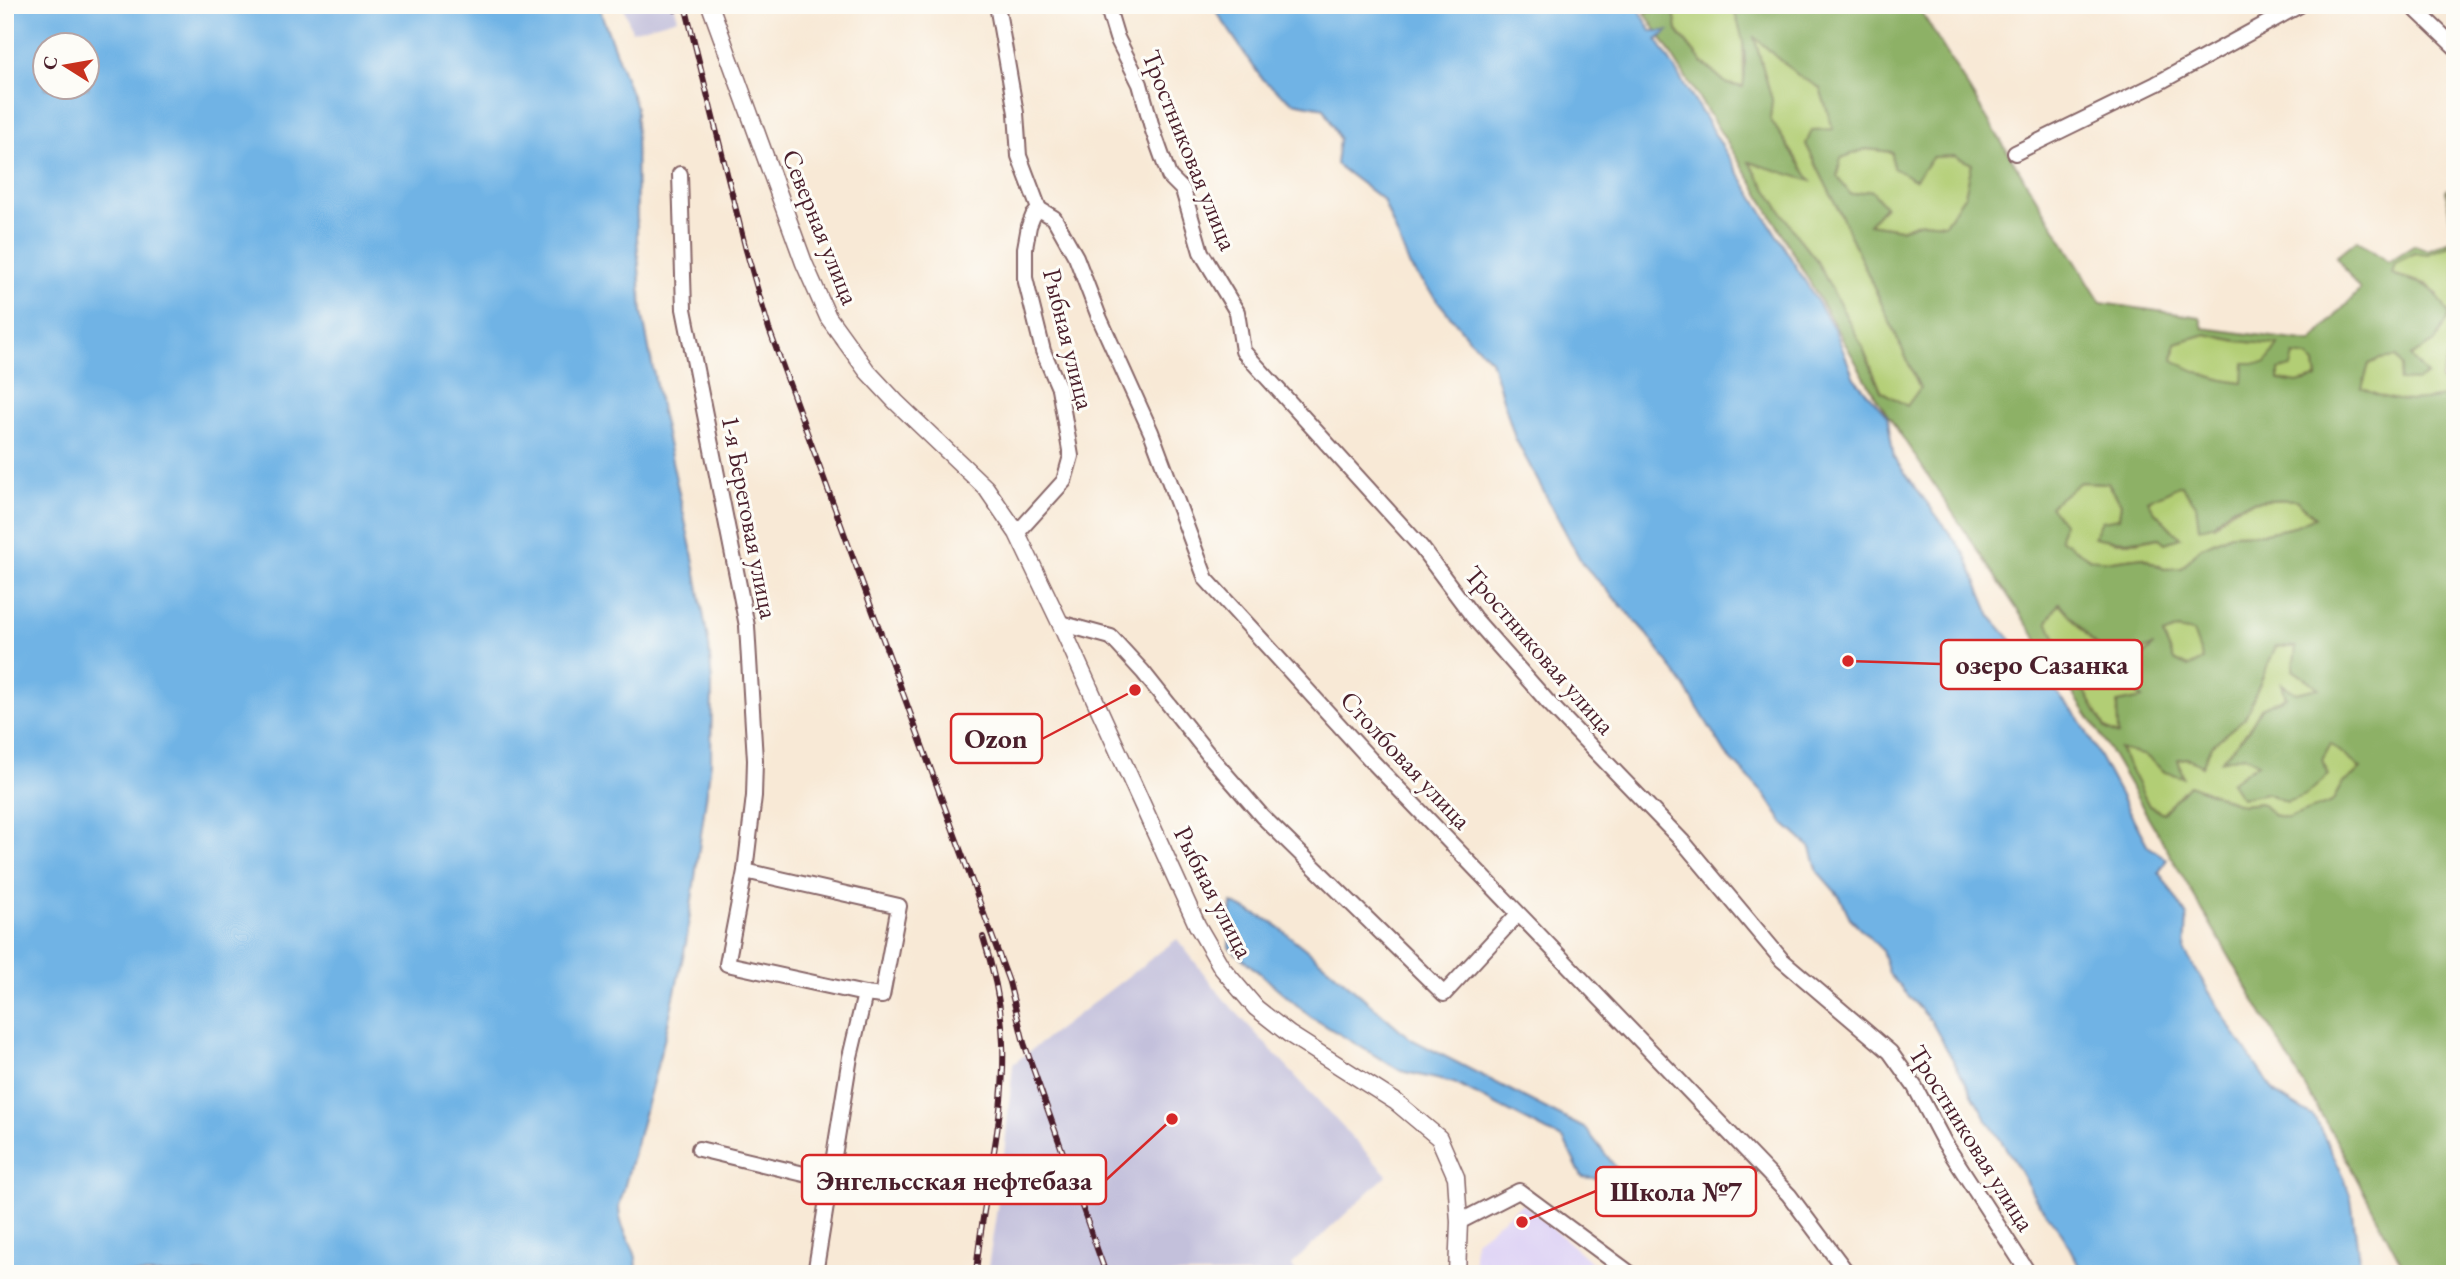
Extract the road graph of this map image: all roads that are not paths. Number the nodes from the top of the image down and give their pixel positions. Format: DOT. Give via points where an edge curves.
graph roads {
  1 [pos="710,5"];
  2 [pos="997,5"];
  3 [pos="1107,5"];
  4 [pos="2300,5"];
  5 [pos="2411,5"];
  6 [pos="2455,47"];
  7 [pos="2015,153"];
  8 [pos="680,174"];
  9 [pos="1040,209"];
  10 [pos="1017,533"];
  11 [pos="1060,623"];
  12 [pos="745,871"];
  13 [pos="1518,914"];
  14 [pos="865,994"];
  15 [pos="699,1149"];
  16 [pos="829,1180"];
  17 [pos="1459,1222"];
  18 [pos="815,1274"];
  19 [pos="1457,1274"];
  20 [pos="1631,1274"];
  21 [pos="1848,1274"];
  22 [pos="2029,1274"];
  1 -- 10 [label="street, Северная улица" via="828,317 867,371 986,488"];
  2 -- 9 [label="street" via="1019,156"];
  3 -- 22 [label="street, Тростниковая улица" via="1169,176 1183,190 1201,252 1237,312 1243,351 1421,547 1474,618 1547,701 1684,843 1782,960 1889,1052"];
  4 -- 7 [label="street"];
  5 -- 6 [label="street"];
  8 -- 12 [label="street, 1-я Береговая улица" via="684,309 747,626 755,760"];
  9 -- 10 [label="street, Рыбная улица" via="1029,226 1025,278 1043,351 1059,388 1072,456 1064,481"];
  9 -- 13 [label="street, Столбовая улица" via="1054,218 1076,257 1151,432 1206,579"];
  10 -- 11 [label="street, Рыбная улица"];
  11 -- 13 [label="street" via="1111,637 1262,816 1444,993"];
  11 -- 17 [label="street, Рыбная улица" via="1197,925 1222,968 1256,1008 1289,1034 1396,1102 1439,1138 1456,1177"];
  12 -- 14 [label="street, 1-я Береговая улица" via="727,964"];
  12 -- 14 [label="street" via="899,906 882,996"];
  13 -- 21 [label="street, Столбовая улица" via="1789,1195"];
  14 -- 16 [label="street"];
  15 -- 16 [label="street"];
  16 -- 18 [label="street"];
  17 -- 19 [label="street, Рыбная улица"];
  17 -- 20 [label="street" via="1519,1191"];
}
